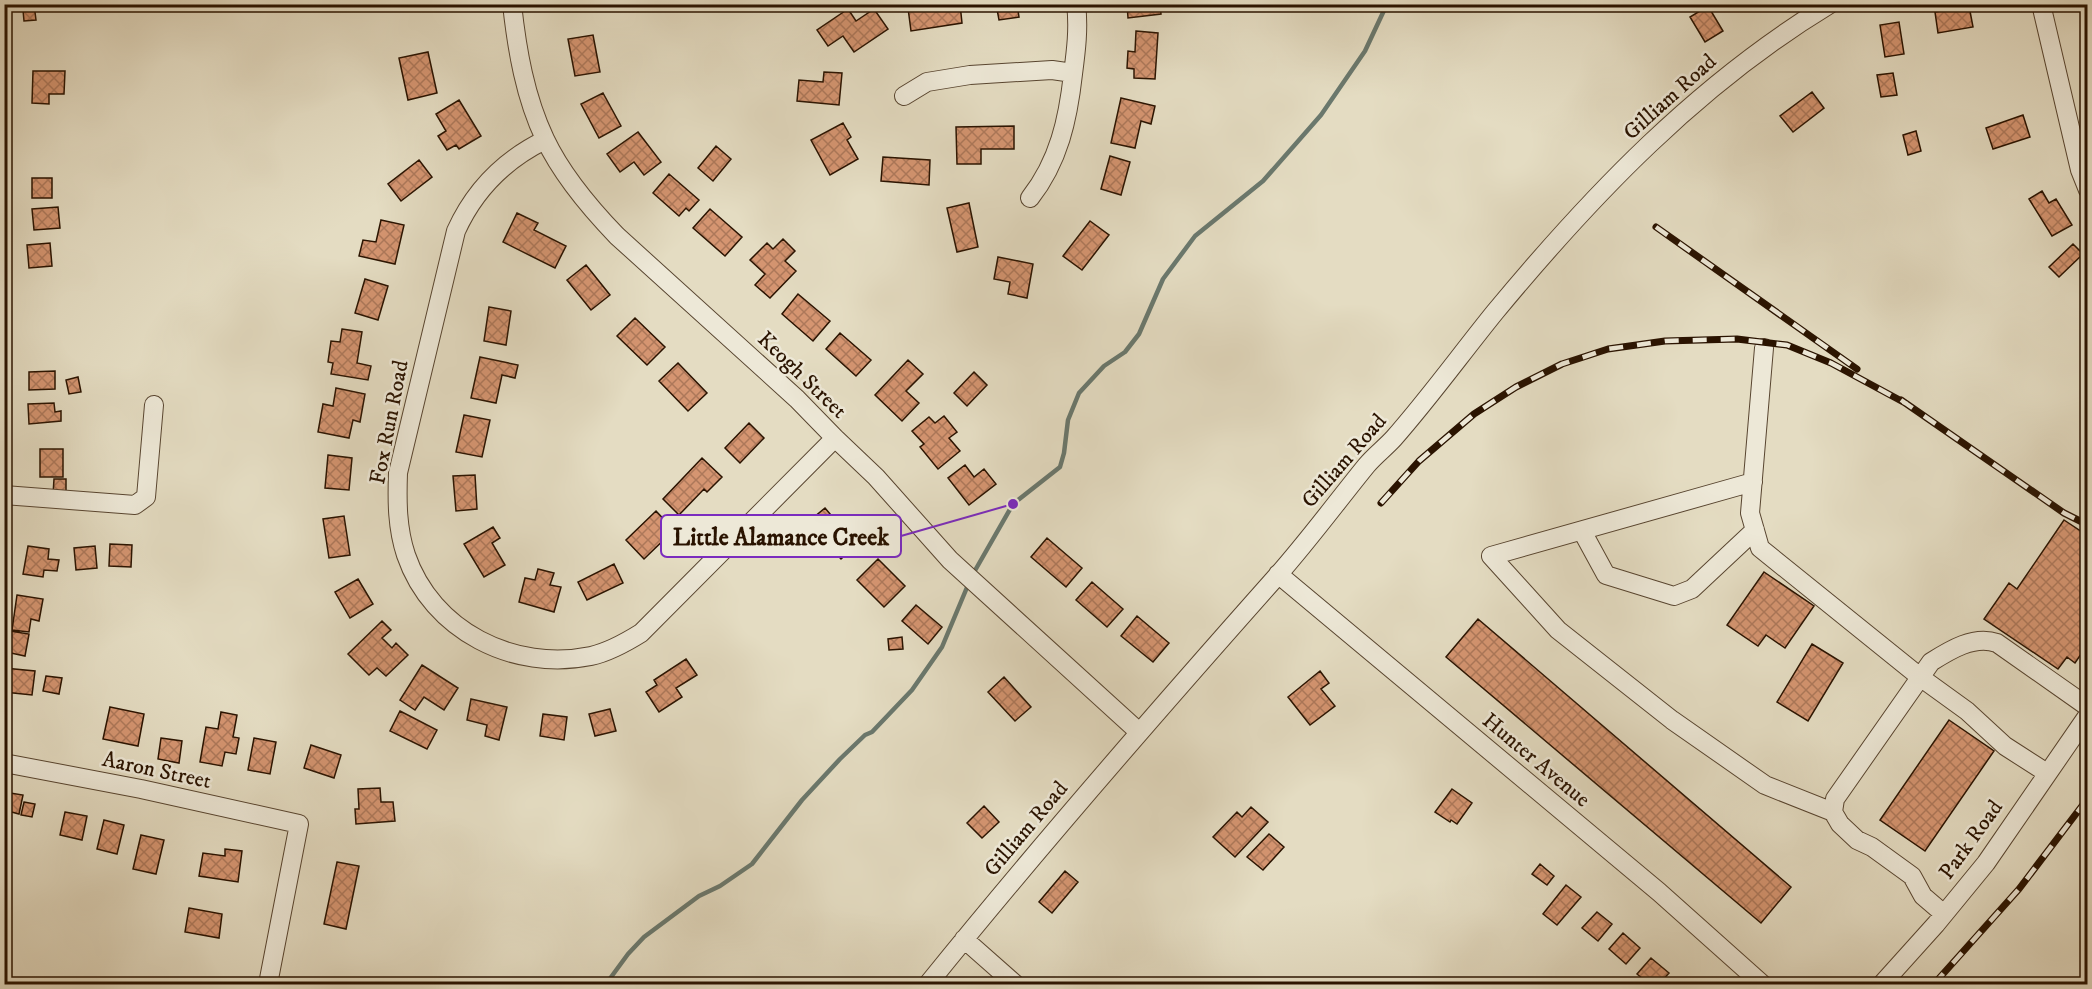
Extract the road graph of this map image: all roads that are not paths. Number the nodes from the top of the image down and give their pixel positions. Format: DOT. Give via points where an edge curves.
graph roads {
  1 [pos="512,4"];
  2 [pos="1076,4"];
  3 [pos="1830,4"];
  4 [pos="2041,4"];
  5 [pos="1073,73"];
  6 [pos="904,96"];
  7 [pos="545,140"];
  8 [pos="2088,190"];
  9 [pos="1030,198"];
  10 [pos="1764,348"];
  11 [pos="154,405"];
  12 [pos="835,438"];
  13 [pos="1753,482"];
  14 [pos="4,495"];
  15 [pos="1755,530"];
  16 [pos="1582,531"];
  17 [pos="1278,574"];
  18 [pos="1920,677"];
  19 [pos="2088,707"];
  20 [pos="2088,716"];
  21 [pos="1139,732"];
  22 [pos="4,763"];
  23 [pos="2047,772"];
  24 [pos="1833,812"];
  25 [pos="1944,914"];
  26 [pos="964,939"];
  27 [pos="268,984"];
  28 [pos="928,984"];
  29 [pos="1015,984"];
  30 [pos="1762,984"];
  31 [pos="1882,984"];
  1 -- 7 [label="street, Keogh Street" via="523,75"];
  2 -- 5 [label="street"];
  3 -- 17 [label="street, Gilliam Road" via="1701,96 1590,204"];
  4 -- 8 [label="street"];
  5 -- 6 [label="street" via="1052,70 970,75 927,82"];
  5 -- 9 [label="street" via="1060,144 1050,169"];
  7 -- 12 [label="street, Keogh Street" via="570,180 617,236"];
  7 -- 12 [label="street, Fox Run Road" via="503,165 471,201 456,231 398,473 397,510 406,556 424,591 442,613 464,632 491,647 526,657 564,660 618,647 640,633"];
  10 -- 13 [label="street"];
  11 -- 14 [label="street" via="146,497 135,505"];
  12 -- 21 [label="street, Keogh Street" via="876,477 950,560"];
  13 -- 15 [label="street" via="1750,513"];
  13 -- 16 [label="street"];
  15 -- 16 [label="street" via="1692,589 1674,596 1606,575"];
  15 -- 18 [label="street" via="1760,548"];
  16 -- 24 [label="street" via="1491,556 1558,630 1672,720 1766,785"];
  17 -- 21 [label="street, Gilliam Road"];
  17 -- 30 [label="street, Hunter Avenue" via="1650,884"];
  18 -- 19 [label="street" via="1930,662 1952,649 1987,639"];
  18 -- 23 [label="street" via="1967,711 2005,746"];
  18 -- 24 [label="street" via="1835,799"];
  20 -- 23 [label="street, Park Road"];
  21 -- 26 [label="street, Gilliam Road"];
  22 -- 27 [label="street, Aaron Street" via="299,824"];
  23 -- 25 [label="street, Park Road" via="1986,863"];
  24 -- 25 [label="street" via="1857,840 1912,876 1923,896"];
  25 -- 31 [label="street, Park Road"];
  26 -- 28 [label="street, Gilliam Road"];
  26 -- 29 [label="street"];
}
